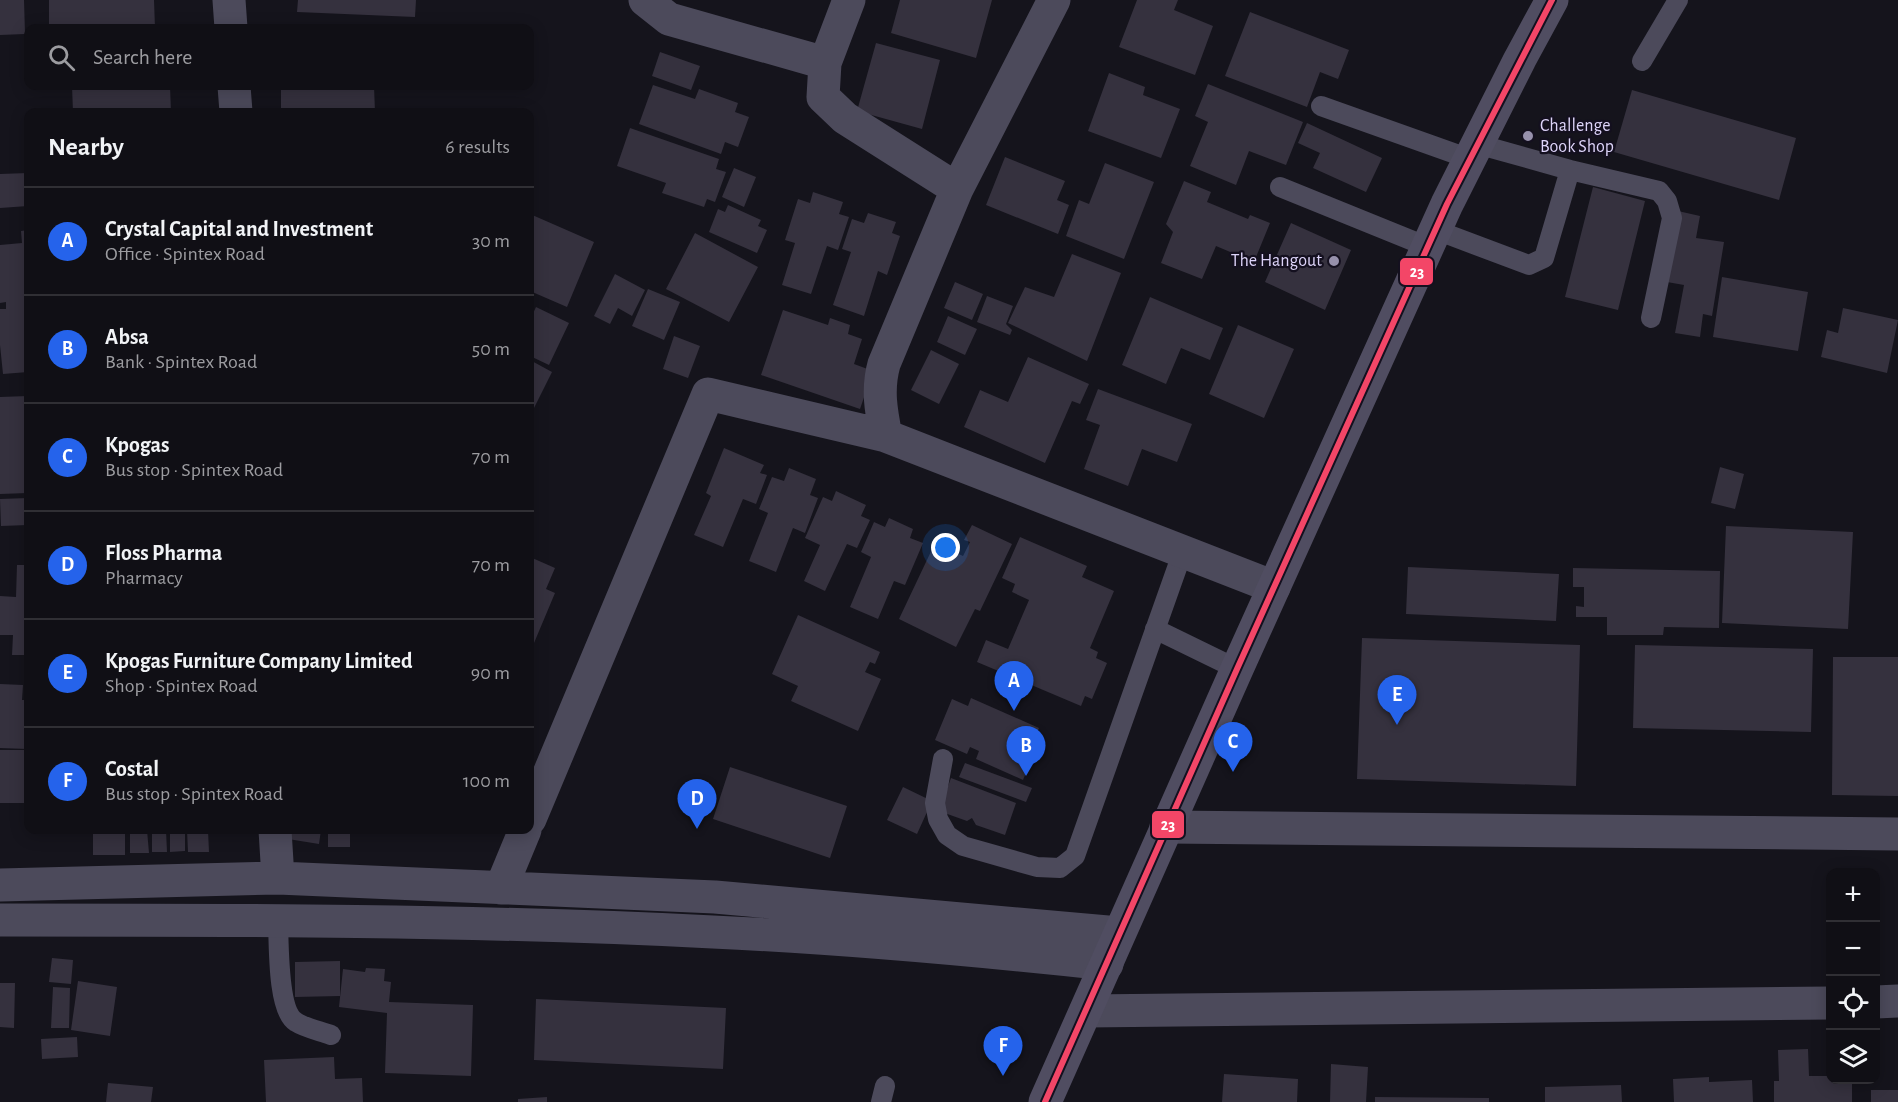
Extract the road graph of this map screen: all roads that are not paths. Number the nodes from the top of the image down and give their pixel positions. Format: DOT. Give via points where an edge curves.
graph roads {
  1 [pos="230,0"];
  2 [pos="645,0"];
  3 [pos="849,0"];
  4 [pos="1054,0"];
  5 [pos="1678,0"];
  6 [pos="1543,2"];
  7 [pos="231,24"];
  8 [pos="1642,61"];
  9 [pos="825,63"];
  10 [pos="234,90"];
  11 [pos="1321,106"];
  12 [pos="236,108"];
  13 [pos="1474,151"];
  14 [pos="1570,170"];
  15 [pos="1280,187"];
  16 [pos="957,189"];
  17 [pos="1432,238"];
  18 [pos="1651,318"];
  19 [pos="886,436"];
  20 [pos="1183,551"];
  21 [pos="1274,586"];
  22 [pos="1155,629"];
  23 [pos="1237,669"];
  24 [pos="943,759"];
  25 [pos="534,809"];
  26 [pos="1166,827"];
  27 [pos="275,834"];
  28 [pos="523,834"];
  29 [pos="1898,834"];
  30 [pos="278,878"];
  31 [pos="0,885"];
  32 [pos="501,888"];
  33 [pos="0,920"];
  34 [pos="278,920"];
  35 [pos="1119,933"];
  36 [pos="1107,964"];
  37 [pos="1898,1001"];
  38 [pos="1826,1002"];
  39 [pos="1880,1002"];
  40 [pos="1086,1011"];
  41 [pos="331,1035"];
  42 [pos="1045,1102"];
  1 -- 7 [label="street"];
  2 -- 9 [label="street" via="669,19"];
  3 -- 9 [label="street"];
  4 -- 16 [label="street"];
  5 -- 8 [label="lane"];
  6 -- 13 [label="main road"];
  9 -- 16 [label="street" via="823,97 845,118"];
  10 -- 12 [label="street"];
  11 -- 13 [label="lane"];
  13 -- 14 [label="lane"];
  13 -- 17 [label="main road"];
  14 -- 17 [label="lane" via="1544,258 1537,263 1529,265"];
  14 -- 18 [label="lane" via="1659,191 1667,201 1672,218"];
  15 -- 17 [label="lane"];
  16 -- 19 [label="street" via="884,364 880,407"];
  17 -- 21 [label="main road"];
  19 -- 20 [label="street"];
  19 -- 25 [label="street" via="708,394"];
  20 -- 21 [label="street"];
  20 -- 22 [label="lane"];
  21 -- 23 [label="main road"];
  22 -- 23 [label="lane"];
  22 -- 24 [label="lane" via="1075,856 1060,868 1037,867 963,846 947,835 935,803"];
  23 -- 26 [label="main road"];
  26 -- 29 [label="street"];
  26 -- 35 [label="main road"];
  27 -- 30 [label="street"];
  28 -- 32 [label="street"];
  30 -- 31 [label="street"];
  30 -- 32 [label="street"];
  32 -- 35 [label="street" via="715,897"];
  33 -- 34 [label="street"];
  34 -- 36 [label="street" via="714,932 950,948"];
  34 -- 41 [label="lane" via="285,1008 294,1022"];
  35 -- 36 [label="main road"];
  36 -- 40 [label="main road"];
  37 -- 39 [label="street"];
  38 -- 40 [label="street"];
  40 -- 42 [label="main road"];
}
